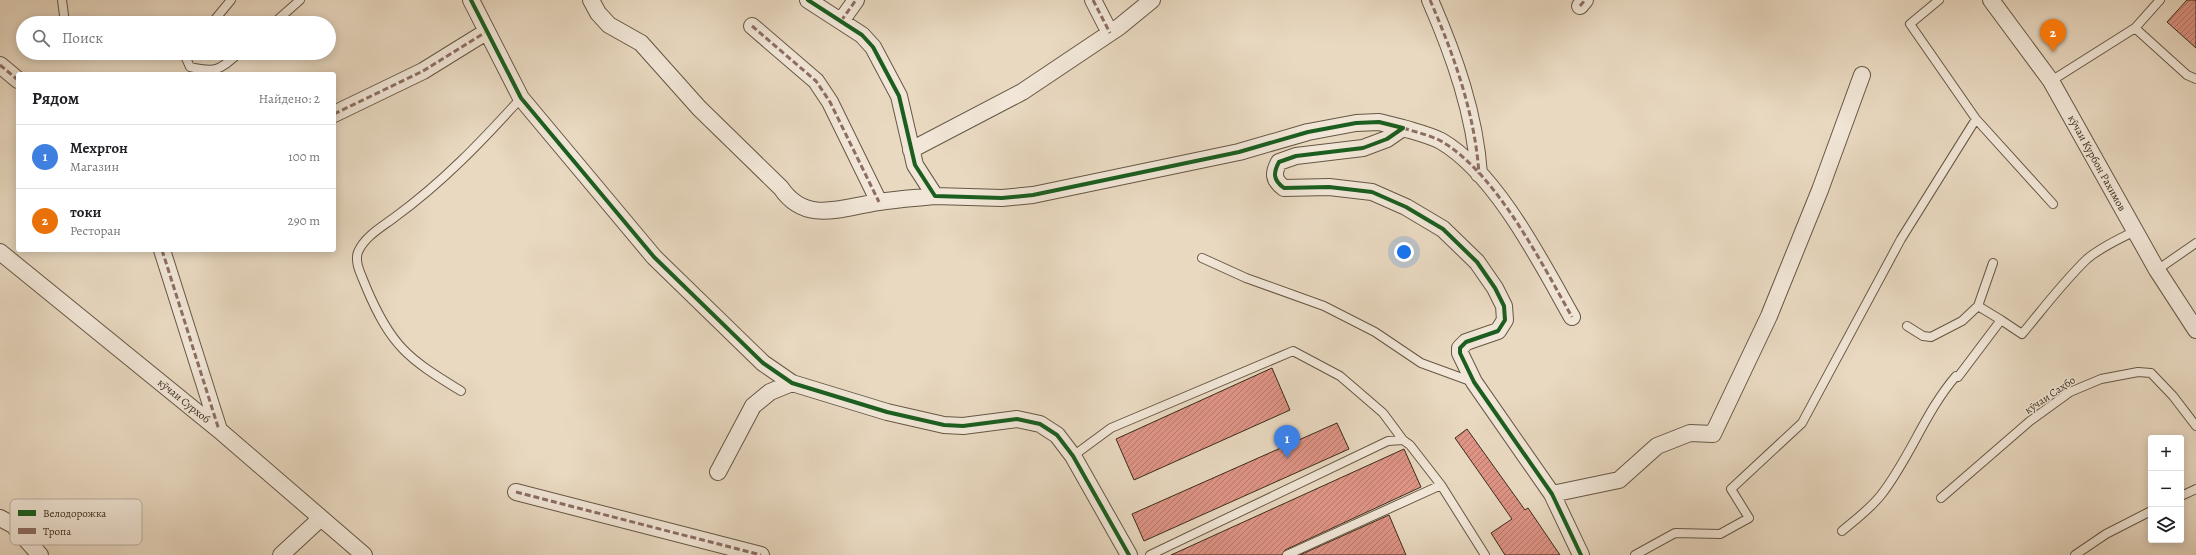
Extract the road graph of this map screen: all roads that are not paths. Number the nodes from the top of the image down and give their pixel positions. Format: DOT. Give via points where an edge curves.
graph roads {
  1 [pos="62,0"];
  2 [pos="231,0"];
  3 [pos="300,0"];
  4 [pos="471,0"];
  5 [pos="591,0"];
  6 [pos="808,0"];
  7 [pos="856,0"];
  8 [pos="1093,0"];
  9 [pos="1152,0"];
  10 [pos="1430,0"];
  11 [pos="1939,0"];
  12 [pos="1991,0"];
  13 [pos="2160,0"];
  14 [pos="64,16"];
  15 [pos="218,16"];
  16 [pos="282,16"];
  17 [pos="840,21"];
  18 [pos="752,26"];
  19 [pos="2135,28"];
  20 [pos="486,32"];
  21 [pos="1110,33"];
  22 [pos="187,60"];
  23 [pos="231,60"];
  24 [pos="0,65"];
  25 [pos="1862,75"];
  26 [pos="16,78"];
  27 [pos="2196,79"];
  28 [pos="2051,81"];
  29 [pos="521,98"];
  30 [pos="336,113"];
  31 [pos="1976,119"];
  32 [pos="1403,128"];
  33 [pos="911,150"];
  34 [pos="1479,174"];
  35 [pos="934,196"];
  36 [pos="879,202"];
  37 [pos="2053,204"];
  38 [pos="2135,231"];
  39 [pos="2196,243"];
  40 [pos="0,252"];
  41 [pos="163,252"];
  42 [pos="1202,258"];
  43 [pos="1993,264"];
  44 [pos="2157,270"];
  45 [pos="1978,306"];
  46 [pos="1572,317"];
  47 [pos="2001,320"];
  48 [pos="1907,326"];
  49 [pos="2196,330"];
  50 [pos="1474,382"];
  51 [pos="792,383"];
  52 [pos="462,391"];
  53 [pos="2196,426"];
  54 [pos="219,430"];
  55 [pos="1403,440"];
  56 [pos="1073,456"];
  57 [pos="718,472"];
  58 [pos="1441,485"];
  59 [pos="2196,489"];
  60 [pos="516,492"];
  61 [pos="1552,494"];
  62 [pos="2184,495"];
  63 [pos="1941,498"];
  64 [pos="2148,513"];
  65 [pos="0,518"];
  66 [pos="321,518"];
  67 [pos="10,523"];
  68 [pos="1842,531"];
  69 [pos="31,545"];
  70 [pos="40,555"];
  71 [pos="281,555"];
  72 [pos="364,555"];
  73 [pos="761,555"];
  74 [pos="1129,555"];
  75 [pos="1150,555"];
  76 [pos="1287,555"];
  77 [pos="1485,555"];
  78 [pos="1581,555"];
  79 [pos="1635,555"];
  80 [pos="2075,555"];
  1 -- 14 [label="lane"];
  2 -- 15 [label="lane"];
  3 -- 16 [label="lane"];
  4 -- 20 [label="street"];
  5 -- 36 [label="street" via="598,13 610,25 641,43 699,108 781,188 789,200 812,210 828,212"];
  6 -- 17 [label="street"];
  7 -- 17 [label="street"];
  8 -- 21 [label="street"];
  9 -- 21 [label="street"];
  10 -- 34 [label="street" via="1447,37 1474,130"];
  11 -- 31 [label="lane" via="1910,24"];
  12 -- 28 [label="street, кӯчаи Курбон Рахимов"];
  13 -- 19 [label="lane"];
  17 -- 33 [label="street" via="862,35 873,47 889,75 899,96"];
  18 -- 36 [label="street" via="816,81 830,102"];
  19 -- 27 [label="lane" via="2187,76"];
  19 -- 28 [label="lane"];
  20 -- 29 [label="street"];
  20 -- 30 [label="street" via="423,71"];
  21 -- 33 [label="street" via="1022,92"];
  22 -- 23 [label="lane" via="190,67 212,71 221,69"];
  24 -- 26 [label="street"];
  25 -- 61 [label="street" via="1820,190 1769,316 1713,434 1690,433 1657,446 1619,480"];
  28 -- 38 [label="street, кӯчаи Курбон Рахимов"];
  29 -- 51 [label="street" via="654,257 763,363"];
  29 -- 52 [label="lane" via="479,144 428,193 364,240 358,254 357,264 362,278 379,318 389,334 403,351 426,370"];
  31 -- 37 [label="lane"];
  31 -- 79 [label="lane" via="1901,240 1802,423 1731,489 1749,518 1720,534 1675,533"];
  32 -- 34 [label="street" via="1441,141 1456,151"];
  32 -- 35 [label="street" via="1379,122 1356,123 1308,132 1239,152 1033,195 1002,198"];
  32 -- 50 [label="street" via="1387,139 1363,148 1296,156 1279,162 1274,171 1275,177 1284,188 1329,187 1372,192 1406,207 1443,229 1477,262 1504,306 1505,320 1498,331 1466,342 1460,348 1463,361"];
  33 -- 35 [label="street" via="915,165"];
  34 -- 46 [label="street" via="1521,230"];
  35 -- 36 [label="street"];
  38 -- 44 [label="street, кӯчаи Курбон Рахимов"];
  38 -- 47 [label="lane" via="2088,259 2022,334"];
  39 -- 44 [label="lane"];
  40 -- 54 [label="street, кӯчаи Сурхоб"];
  41 -- 54 [label="street"];
  42 -- 50 [label="lane" via="1246,278 1324,306 1375,332 1421,363"];
  43 -- 45 [label="lane"];
  44 -- 49 [label="street, кӯчаи Курбон Рахимов"];
  45 -- 47 [label="lane"];
  45 -- 48 [label="lane" via="1962,321 1936,336 1923,336"];
  47 -- 68 [label="lane" via="1958,377 1956,376 1941,394 1906,458 1880,496"];
  50 -- 61 [label="street"];
  51 -- 56 [label="street" via="887,412 944,425 963,426 1017,419 1040,424 1057,435"];
  51 -- 57 [label="street" via="770,392 753,406"];
  53 -- 63 [label="lane, кӯчаи Саҳбо" via="2151,373 2138,372 2101,379 2070,392 2030,421"];
  54 -- 66 [label="street, кӯчаи Сурхоб"];
  55 -- 56 [label="lane" via="1383,413 1340,376 1293,351 1111,428"];
  55 -- 58 [label="lane" via="1410,445"];
  55 -- 75 [label="lane" via="1388,441"];
  56 -- 74 [label="street"];
  58 -- 76 [label="lane"];
  58 -- 77 [label="lane"];
  59 -- 62 [label="lane"];
  60 -- 73 [label="street"];
  61 -- 78 [label="street"];
  64 -- 80 [label="lane" via="2106,534"];
  65 -- 67 [label="street"];
  66 -- 71 [label="street"];
  66 -- 72 [label="street, кӯчаи Сурхоб"];
  69 -- 70 [label="street"];
}
